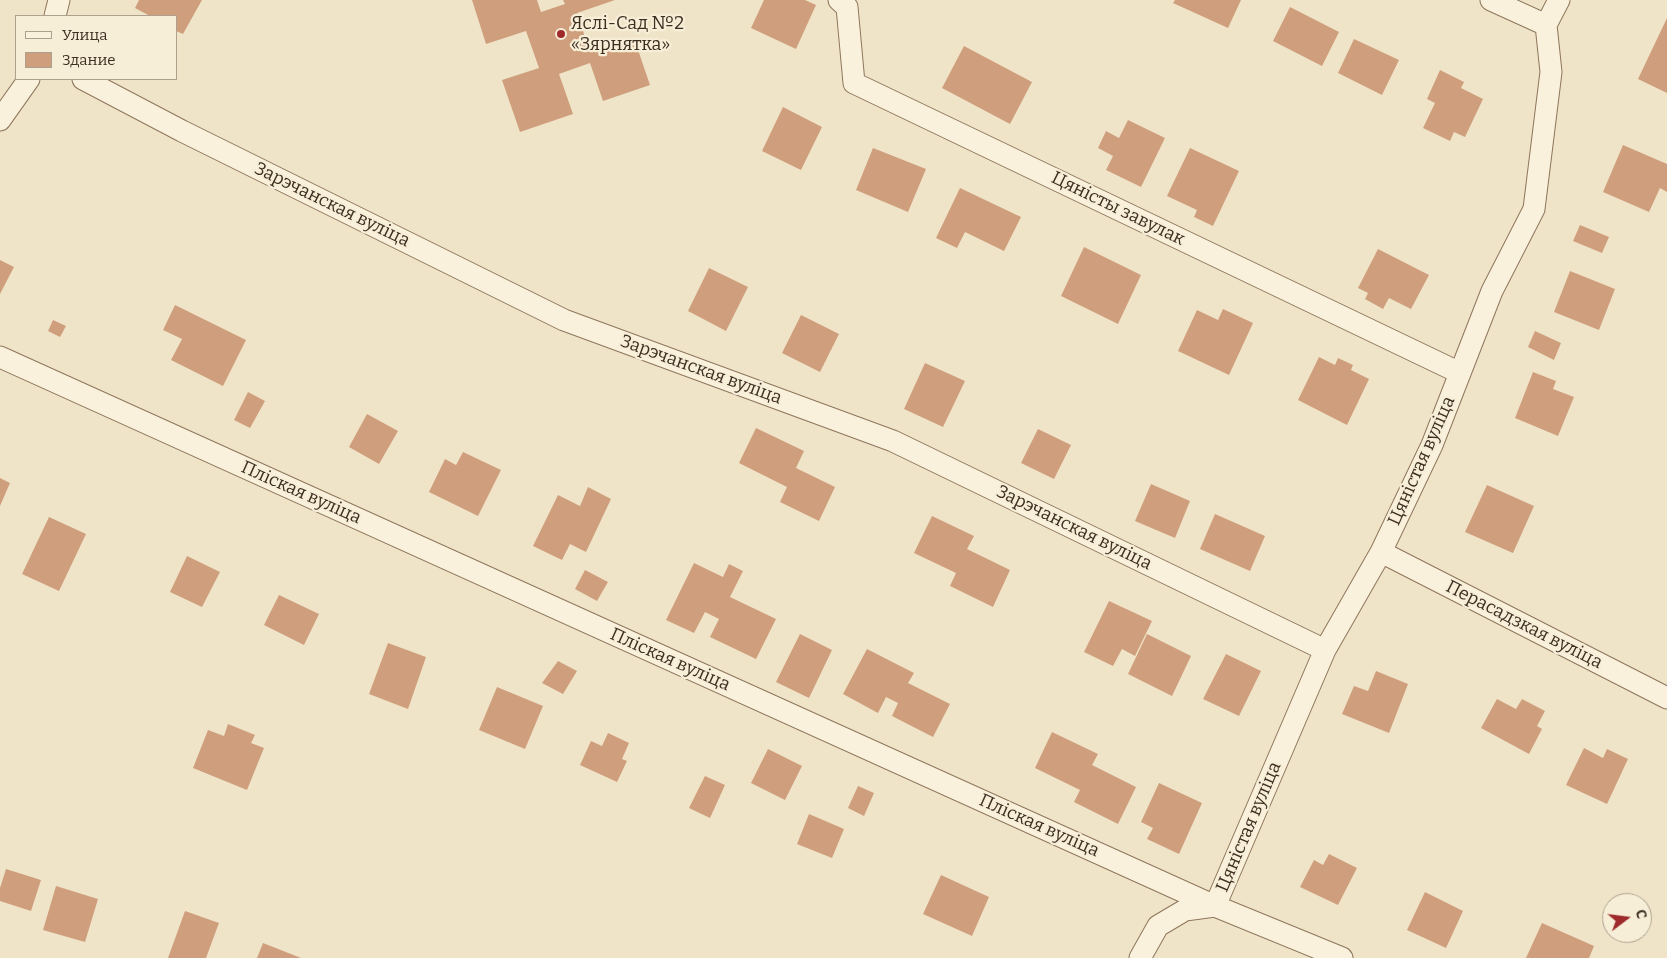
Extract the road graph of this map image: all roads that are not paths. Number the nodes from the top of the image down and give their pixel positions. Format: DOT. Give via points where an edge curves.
graph roads {
  1 [pos="59,0"];
  2 [pos="840,0"];
  3 [pos="1491,0"];
  4 [pos="1559,0"];
  5 [pos="55,15"];
  6 [pos="1546,25"];
  7 [pos="28,80"];
  8 [pos="85,80"];
  9 [pos="0,120"];
  10 [pos="0,357"];
  11 [pos="1460,373"];
  12 [pos="1381,552"];
  13 [pos="1325,650"];
  14 [pos="1667,698"];
  15 [pos="1215,906"];
  16 [pos="1140,958"];
  17 [pos="1342,958"];
  1 -- 5 [label="street"];
  2 -- 11 [label="street, Цяністы завулак" via="847,7 854,83"];
  3 -- 6 [label="street"];
  4 -- 6 [label="street"];
  6 -- 11 [label="street, Цяністая вуліца" via="1552,72 1534,209 1492,291"];
  7 -- 9 [label="street"];
  8 -- 13 [label="street, Зарэчанская вуліца" via="564,320 893,441"];
  10 -- 15 [label="street, Пліская вуліца"];
  11 -- 12 [label="street, Цяністая вуліца" via="1432,445"];
  12 -- 13 [label="street, Цяністая вуліца"];
  12 -- 14 [label="street, Перасадзкая вуліца"];
  13 -- 15 [label="street, Цяністая вуліца"];
  15 -- 16 [label="street" via="1185,910 1158,926"];
  15 -- 17 [label="street, Пліская вуліца"];
}
